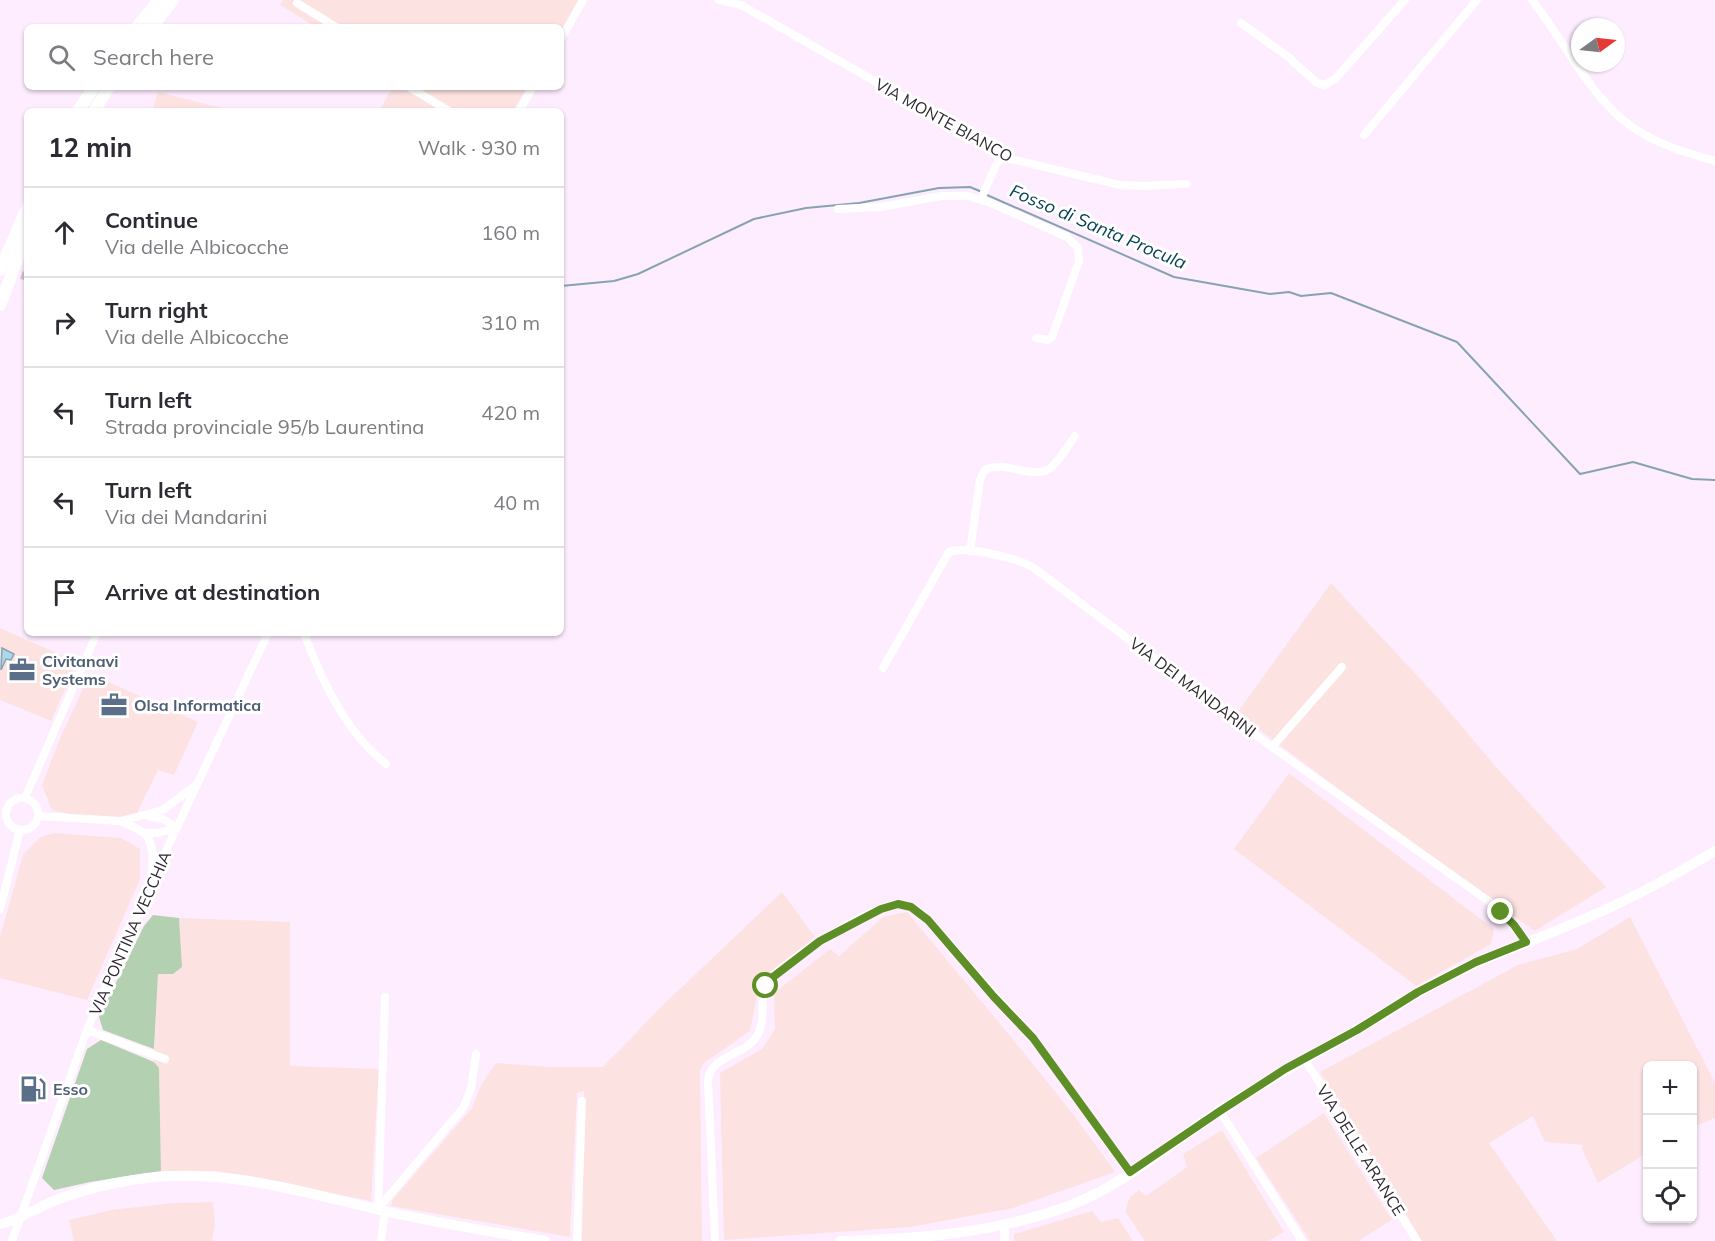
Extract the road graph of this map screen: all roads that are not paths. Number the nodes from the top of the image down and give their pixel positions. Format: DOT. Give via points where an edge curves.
graph roads {
  1 [pos="159,0"];
  2 [pos="173,0"];
  3 [pos="584,0"];
  4 [pos="720,0"];
  5 [pos="1406,0"];
  6 [pos="1477,0"];
  7 [pos="1532,0"];
  8 [pos="297,3"];
  9 [pos="1241,23"];
  10 [pos="139,24"];
  11 [pos="154,24"];
  12 [pos="331,24"];
  13 [pos="564,34"];
  14 [pos="92,90"];
  15 [pos="107,90"];
  16 [pos="414,90"];
  17 [pos="531,90"];
  18 [pos="80,108"];
  19 [pos="95,108"];
  20 [pos="444,108"];
  21 [pos="521,108"];
  22 [pos="1364,135"];
  23 [pos="1001,154"];
  24 [pos="1715,161"];
  25 [pos="1186,184"];
  26 [pos="981,199"];
  27 [pos="838,209"];
  28 [pos="24,217"];
  29 [pos="24,239"];
  30 [pos="6,269"];
  31 [pos="0,305"];
  32 [pos="1035,338"];
  33 [pos="1075,436"];
  34 [pos="970,551"];
  35 [pos="96,636"];
  36 [pos="267,636"];
  37 [pos="305,636"];
  38 [pos="1342,667"];
  39 [pos="883,668"];
  40 [pos="1272,747"];
  41 [pos="386,764"];
  42 [pos="200,782"];
  43 [pos="25,798"];
  44 [pos="3,811"];
  45 [pos="38,816"];
  46 [pos="142,816"];
  47 [pos="121,821"];
  48 [pos="177,828"];
  49 [pos="20,830"];
  50 [pos="144,833"];
  51 [pos="1715,851"];
  52 [pos="149,887"];
  53 [pos="0,909"];
  54 [pos="1526,942"];
  55 [pos="385,997"];
  56 [pos="87,1030"];
  57 [pos="476,1054"];
  58 [pos="1304,1058"];
  59 [pos="165,1059"];
  60 [pos="582,1101"];
  61 [pos="1220,1111"];
  62 [pos="1130,1172"];
  63 [pos="381,1210"];
  64 [pos="19,1218"];
  65 [pos="0,1224"];
  66 [pos="1004,1224"];
  67 [pos="12,1241"];
  68 [pos="381,1241"];
  69 [pos="546,1241"];
  70 [pos="577,1241"];
  71 [pos="715,1241"];
  72 [pos="840,1241"];
  73 [pos="1005,1241"];
  74 [pos="1302,1241"];
  75 [pos="1417,1241"];
  1 -- 10 [label="highway"];
  2 -- 11 [label="highway"];
  3 -- 13 [label="street"];
  4 -- 23 [label="street, VIA MONTE BIANCO" via="741,5"];
  5 -- 9 [label="street" via="1335,80 1326,85 1317,83"];
  6 -- 22 [label="street"];
  7 -- 24 [label="street" via="1593,87 1623,120 1666,144"];
  8 -- 12 [label="street"];
  14 -- 18 [label="highway"];
  15 -- 19 [label="highway"];
  16 -- 20 [label="street"];
  17 -- 21 [label="street"];
  23 -- 25 [label="street, VIA MONTE BIANCO" via="1120,185"];
  23 -- 26 [label="street"];
  26 -- 27 [label="street" via="947,196"];
  26 -- 32 [label="street" via="1065,235 1079,250 1078,266 1052,337"];
  28 -- 30 [label="highway"];
  29 -- 30 [label="highway"];
  30 -- 31 [label="highway"];
  33 -- 34 [label="street" via="1047,470 995,466 984,471"];
  34 -- 39 [label="street, VIA DEI MANDARINI" via="948,553"];
  34 -- 40 [label="street, VIA DEI MANDARINI" via="1013,558 1034,568"];
  35 -- 43 [label="street"];
  36 -- 42 [label="street, VIA PONTINA VECCHIA"];
  37 -- 41 [label="street" via="341,710 364,744"];
  38 -- 40 [label="street"];
  40 -- 54 [label="street, VIA DEI MANDARINI" via="1497,908"];
  42 -- 46 [label="street" via="169,807"];
  42 -- 48 [label="street, VIA PONTINA VECCHIA"];
  43 -- 44 [label="street" via="15,799"];
  43 -- 45 [label="street" via="36,806"];
  44 -- 49 [label="street" via="7,821"];
  45 -- 47 [label="street"];
  45 -- 49 [label="street" via="30,828"];
  46 -- 47 [label="street"];
  46 -- 48 [label="street" via="163,819"];
  47 -- 50 [label="street"];
  48 -- 50 [label="street"];
  48 -- 52 [label="street, VIA PONTINA VECCHIA"];
  49 -- 53 [label="street"];
  50 -- 52 [label="street" via="152,852"];
  51 -- 54 [label="main road" via="1599,912"];
  52 -- 56 [label="street, VIA PONTINA VECCHIA"];
  54 -- 58 [label="main road" via="1448,976"];
  55 -- 63 [label="street"];
  56 -- 59 [label="street"];
  56 -- 64 [label="street, VIA PONTINA VECCHIA"];
  57 -- 63 [label="street" via="471,1089 461,1110"];
  58 -- 61 [label="main road"];
  58 -- 75 [label="street, VIA DELLE ARANCE"];
  60 -- 70 [label="street"];
  61 -- 62 [label="main road"];
  61 -- 74 [label="street"];
  62 -- 66 [label="main road" via="1071,1205"];
  62 -- 71 [label="street" via="1027,1031 923,915 908,906 892,905 820,941 771,978 765,989 758,1036 711,1070 708,1081"];
  63 -- 64 [label="main road" via="240,1180 177,1176 138,1179 81,1192"];
  63 -- 68 [label="street"];
  63 -- 69 [label="main road"];
  64 -- 65 [label="main road"];
  64 -- 67 [label="street, VIA PONTINA VECCHIA"];
  66 -- 72 [label="main road" via="928,1236"];
  66 -- 73 [label="street"];
}
